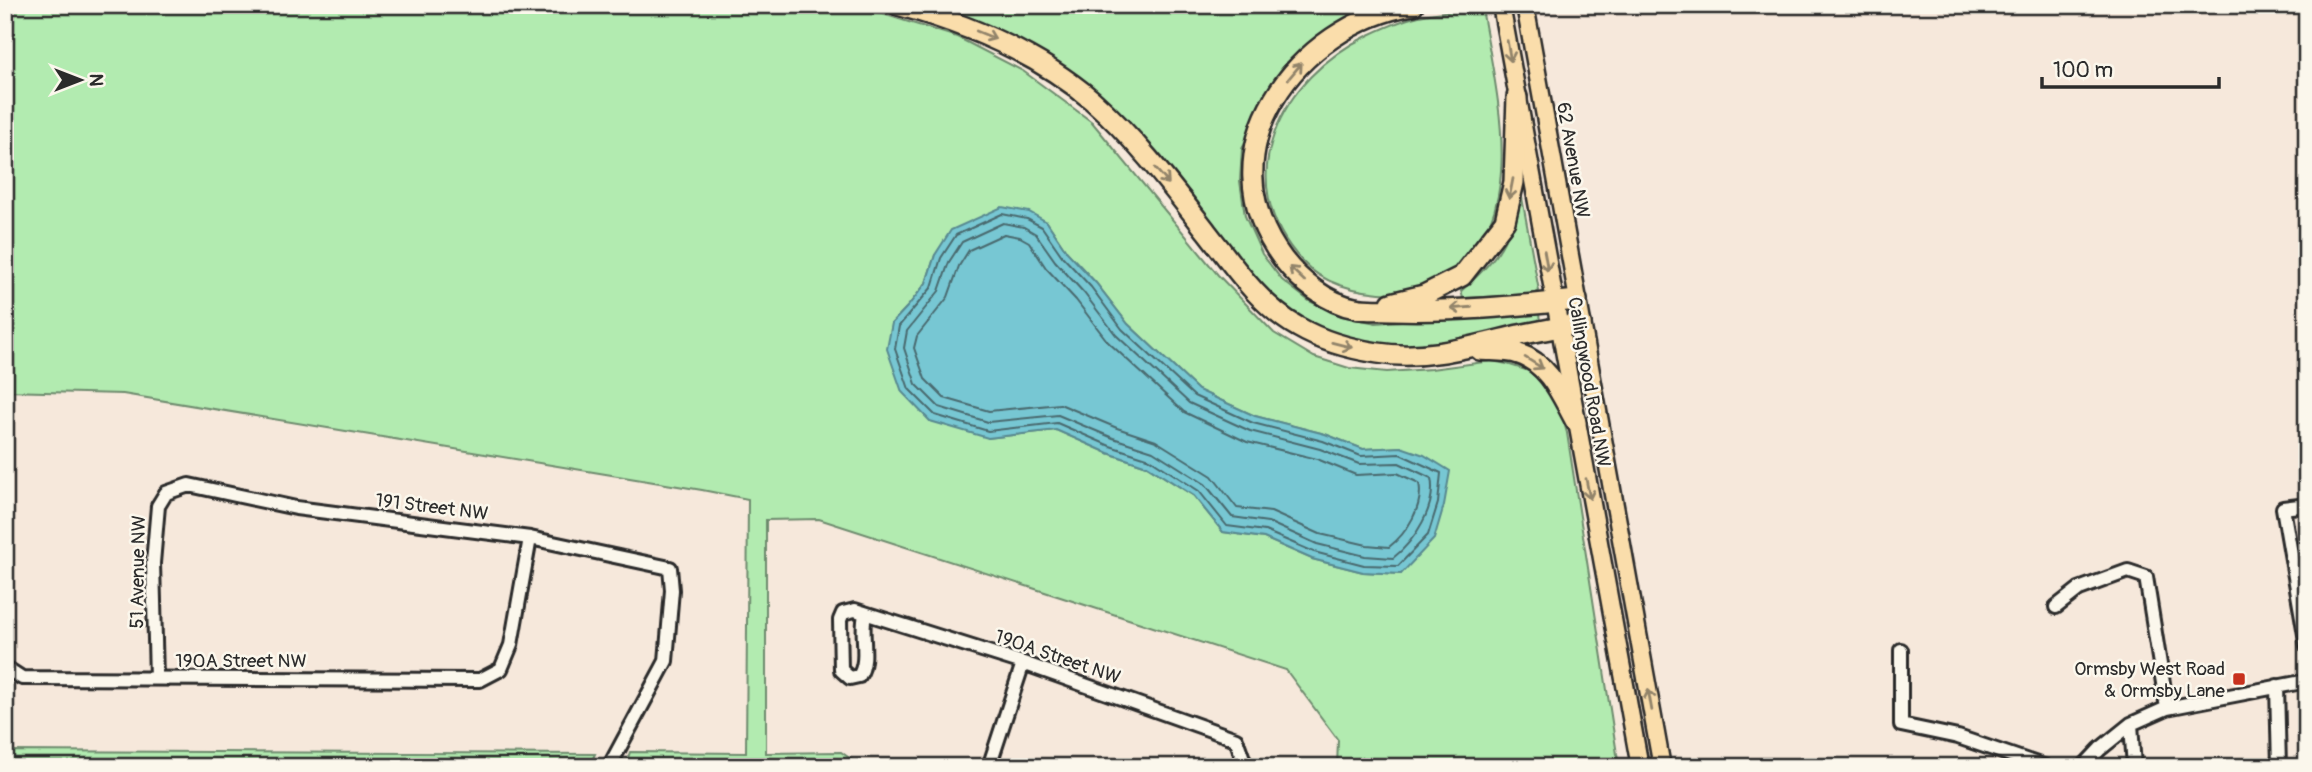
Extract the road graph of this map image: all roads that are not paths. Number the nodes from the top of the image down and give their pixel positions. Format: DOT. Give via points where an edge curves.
graph roads {
  1 [pos="898,5"];
  2 [pos="1413,5"];
  3 [pos="1501,5"];
  4 [pos="1525,5"];
  5 [pos="1517,97"];
  6 [pos="1577,300"];
  7 [pos="1553,302"];
  8 [pos="1355,309"];
  9 [pos="1581,323"];
  10 [pos="1558,327"];
  11 [pos="1468,348"];
  12 [pos="1576,422"];
  13 [pos="189,485"];
  14 [pos="2307,505"];
  15 [pos="530,538"];
  16 [pos="2056,607"];
  17 [pos="865,615"];
  18 [pos="2307,646"];
  19 [pos="1901,650"];
  20 [pos="1023,663"];
  21 [pos="5,667"];
  22 [pos="156,678"];
  23 [pos="2307,681"];
  24 [pos="2277,685"];
  25 [pos="2167,708"];
  26 [pos="2131,724"];
  27 [pos="609,767"];
  28 [pos="989,767"];
  29 [pos="1246,767"];
  30 [pos="1640,767"];
  31 [pos="1662,767"];
  32 [pos="2046,767"];
  33 [pos="2083,767"];
  34 [pos="2134,767"];
  35 [pos="2279,767"];
  1 -- 11 [label="highway, one-way" via="1006,44 1091,99 1169,185 1252,289 1296,327 1328,342 1380,354"];
  8 -- 2 [label="highway, one-way" via="1324,296 1294,273 1269,241 1255,208 1252,161 1259,128 1299,65 1327,40 1360,22"];
  3 -- 5 [label="main road, Callingwood Road NW, one-way"];
  4 -- 6 [label="main road, 62 Avenue NW"];
  5 -- 7 [label="main road, Callingwood Road NW, one-way"];
  5 -- 8 [label="highway, one-way" via="1514,182 1505,221 1481,253 1462,276 1424,295"];
  6 -- 7 [label="highway"];
  6 -- 9 [label="main road, 62 Avenue NW"];
  7 -- 8 [label="highway, one-way" via="1423,311"];
  7 -- 10 [label="main road, Callingwood Road NW"];
  9 -- 10 [label="highway"];
  31 -- 9 [label="main road, Callingwood Road NW, one-way"];
  10 -- 11 [label="highway"];
  10 -- 12 [label="main road, Callingwood Road NW"];
  11 -- 12 [label="highway, one-way" via="1520,354 1543,368"];
  12 -- 30 [label="main road, Callingwood Road NW, one-way"];
  13 -- 15 [label="street, 191 Street NW" via="296,508"];
  13 -- 22 [label="street, 51 Avenue NW" via="166,494 158,506 153,563"];
  14 -- 18 [label="street" via="2283,508"];
  15 -- 22 [label="street, 190A Street NW" via="511,645 501,669 480,680"];
  15 -- 27 [label="street, 191 Street NW" via="670,568 666,661"];
  16 -- 25 [label="street" via="2079,589 2128,571 2146,578"];
  17 -- 17 [label="street" via="855,610 841,616 841,670 850,678 859,676 864,667"];
  17 -- 20 [label="street, 190A Street NW"];
  19 -- 32 [label="street" via="1901,725 1958,737"];
  20 -- 28 [label="street"];
  20 -- 29 [label="street, 190A Street NW" via="1236,739"];
  21 -- 22 [label="street, 190A Street NW" via="22,678"];
  23 -- 24 [label="street"];
  24 -- 25 [label="street"];
  24 -- 35 [label="street"];
  25 -- 26 [label="street"];
  26 -- 33 [label="street"];
  26 -- 34 [label="street"];
}
